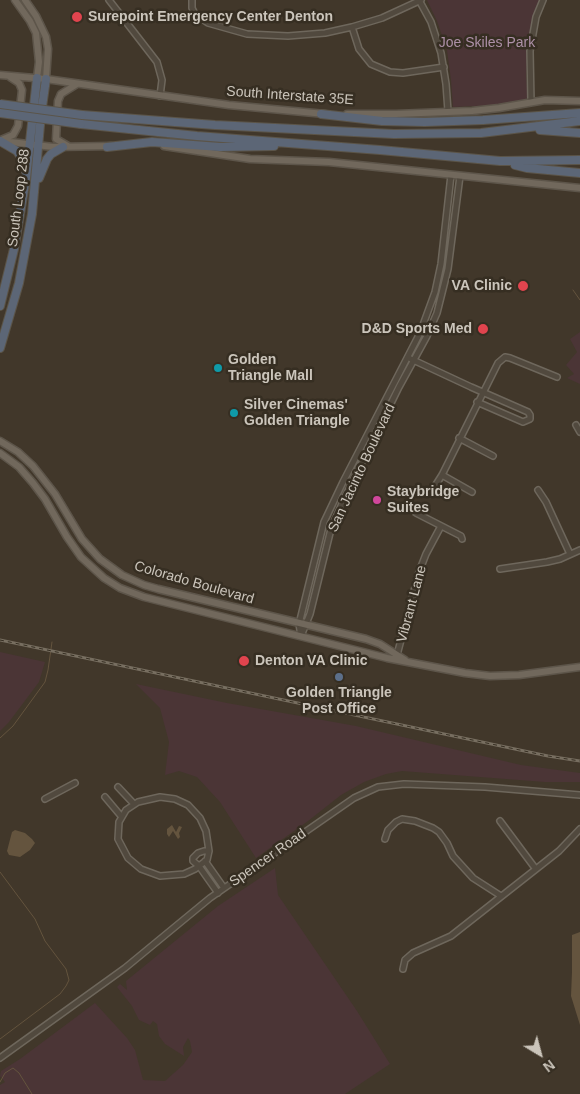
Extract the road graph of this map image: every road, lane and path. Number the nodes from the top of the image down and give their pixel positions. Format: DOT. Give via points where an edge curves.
graph roads {
  1 [pos="15,0"];
  2 [pos="25,0"];
  3 [pos="109,0"];
  4 [pos="192,0"];
  5 [pos="420,0"];
  6 [pos="543,0"];
  7 [pos="352,26"];
  8 [pos="444,67"];
  9 [pos="0,74"];
  10 [pos="8,76"];
  11 [pos="37,78"];
  12 [pos="46,79"];
  13 [pos="77,84"];
  14 [pos="160,96"];
  15 [pos="580,101"];
  16 [pos="531,102"];
  17 [pos="0,104"];
  18 [pos="448,112"];
  19 [pos="0,113"];
  20 [pos="580,113"];
  21 [pos="321,114"];
  22 [pos="82,120"];
  23 [pos="580,121"];
  24 [pos="522,129"];
  25 [pos="580,133"];
  26 [pos="0,141"];
  27 [pos="30,145"];
  28 [pos="38,146"];
  29 [pos="320,146"];
  30 [pos="63,147"];
  31 [pos="107,147"];
  32 [pos="71,148"];
  33 [pos="580,160"];
  34 [pos="500,161"];
  35 [pos="580,173"];
  36 [pos="451,174"];
  37 [pos="460,176"];
  38 [pos="26,178"];
  39 [pos="35,186"];
  40 [pos="580,188"];
  41 [pos="6,284"];
  42 [pos="18,287"];
  43 [pos="435,292"];
  44 [pos="443,295"];
  45 [pos="0,306"];
  46 [pos="0,348"];
  47 [pos="406,358"];
  48 [pos="414,359"];
  49 [pos="403,364"];
  50 [pos="410,367"];
  51 [pos="556,376"];
  52 [pos="483,392"];
  53 [pos="477,402"];
  54 [pos="576,425"];
  55 [pos="580,432"];
  56 [pos="459,438"];
  57 [pos="0,441"];
  58 [pos="0,452"];
  59 [pos="358,454"];
  60 [pos="493,456"];
  61 [pos="365,457"];
  62 [pos="18,467"];
  63 [pos="442,474"];
  64 [pos="538,490"];
  65 [pos="472,492"];
  66 [pos="56,494"];
  67 [pos="430,494"];
  68 [pos="416,513"];
  69 [pos="441,526"];
  70 [pos="80,536"];
  71 [pos="462,539"];
  72 [pos="70,542"];
  73 [pos="580,550"];
  74 [pos="570,554"];
  75 [pos="314,563"];
  76 [pos="321,569"];
  77 [pos="500,569"];
  78 [pos="312,570"];
  79 [pos="299,624"];
  80 [pos="307,625"];
  81 [pos="301,636"];
  82 [pos="398,655"];
  83 [pos="406,660"];
  84 [pos="580,668"];
  85 [pos="75,783"];
  86 [pos="118,787"];
  87 [pos="580,795"];
  88 [pos="106,797"];
  89 [pos="45,799"];
  90 [pos="134,804"];
  91 [pos="121,816"];
  92 [pos="500,821"];
  93 [pos="580,829"];
  94 [pos="385,839"];
  95 [pos="209,851"];
  96 [pos="205,861"];
  97 [pos="199,866"];
  98 [pos="535,868"];
  99 [pos="224,888"];
  100 [pos="218,892"];
  101 [pos="501,896"];
  102 [pos="403,969"];
  103 [pos="0,1058"];
  1 -- 11 [label="main road" via="36,33"];
  2 -- 12 [label="main road" via="46,37"];
  3 -- 14 [label="street" via="156,62 162,80"];
  4 -- 7 [label="street" via="192,8 199,18 246,34 303,35"];
  5 -- 7 [label="street" via="382,18"];
  5 -- 8 [label="street" via="436,35"];
  6 -- 16 [label="street" via="536,17 530,51"];
  7 -- 8 [label="street" via="359,49 371,64 390,72 403,73"];
  8 -- 18 [label="street"];
  9 -- 10 [label="main road, South Interstate 35E"];
  10 -- 11 [label="main road, South Interstate 35E"];
  10 -- 26 [label="main road" via="21,86 23,95 16,130"];
  11 -- 12 [label="main road, South Interstate 35E"];
  11 -- 27 [label="highway, South Loop 288"];
  12 -- 13 [label="main road, South Interstate 35E"];
  12 -- 28 [label="highway, South Loop 288"];
  13 -- 14 [label="main road, South Interstate 35E"];
  13 -- 32 [label="main road" via="61,94 58,101 56,138"];
  14 -- 21 [label="main road, South Interstate 35E"];
  15 -- 16 [label="main road, South Interstate 35E" via="549,99"];
  16 -- 18 [label="main road, South Interstate 35E"];
  17 -- 22 [label="highway, bridge"];
  18 -- 21 [label="main road, South Interstate 35E"];
  19 -- 22 [label="highway, bridge"];
  20 -- 21 [label="highway" via="425,122"];
  22 -- 24 [label="highway" via="394,134"];
  22 -- 29 [label="highway" via="196,136"];
  23 -- 24 [label="highway"];
  24 -- 25 [label="highway"];
  26 -- 27 [label="main road"];
  26 -- 38 [label="highway" via="20,156"];
  27 -- 28 [label="main road"];
  27 -- 38 [label="highway, South Loop 288"];
  28 -- 30 [label="main road"];
  28 -- 39 [label="highway, South Loop 288"];
  29 -- 31 [label="highway" via="220,147 152,142"];
  29 -- 34 [label="highway"];
  30 -- 32 [label="main road"];
  30 -- 39 [label="highway" via="47,159"];
  31 -- 32 [label="main road"];
  31 -- 36 [label="main road" via="157,145 257,160 329,162"];
  33 -- 34 [label="highway"];
  34 -- 35 [label="highway" via="527,168"];
  36 -- 37 [label="main road"];
  36 -- 43 [label="street, San Jacinto Boulevard"];
  37 -- 40 [label="main road"];
  37 -- 44 [label="street, San Jacinto Boulevard"];
  38 -- 41 [label="highway, South Loop 288"];
  39 -- 42 [label="highway, South Loop 288"];
  41 -- 42 [label="highway"];
  41 -- 45 [label="highway, South Loop 288"];
  42 -- 46 [label="highway, South Loop 288"];
  43 -- 44 [label="street"];
  43 -- 47 [label="street, San Jacinto Boulevard" via="420,333"];
  44 -- 48 [label="street, San Jacinto Boulevard"];
  47 -- 48 [label="street"];
  47 -- 49 [label="street, San Jacinto Boulevard"];
  48 -- 50 [label="street, San Jacinto Boulevard"];
  48 -- 52 [label="street"];
  49 -- 50 [label="street"];
  49 -- 59 [label="street, San Jacinto Boulevard"];
  50 -- 61 [label="street, San Jacinto Boulevard"];
  51 -- 52 [label="street" via="504,357"];
  52 -- 53 [label="street"];
  52 -- 53 [label="street" via="528,412 530,419 523,422"];
  53 -- 56 [label="street"];
  54 -- 55 [label="street"];
  56 -- 60 [label="street"];
  56 -- 63 [label="street"];
  57 -- 66 [label="main road, Colorado Boulevard" via="28,461"];
  58 -- 62 [label="main road, Colorado Boulevard"];
  59 -- 61 [label="street"];
  59 -- 75 [label="street, San Jacinto Boulevard" via="324,522"];
  61 -- 76 [label="street, San Jacinto Boulevard" via="334,524"];
  62 -- 66 [label="main road" via="32,469"];
  62 -- 72 [label="main road, Colorado Boulevard" via="45,499"];
  63 -- 65 [label="street"];
  63 -- 67 [label="street"];
  64 -- 74 [label="street"];
  66 -- 70 [label="main road, Colorado Boulevard"];
  68 -- 69 [label="street"];
  69 -- 71 [label="street"];
  69 -- 82 [label="street, Vibrant Lane" via="419,572"];
  70 -- 72 [label="main road"];
  70 -- 79 [label="main road, Colorado Boulevard" via="105,563 138,582"];
  72 -- 81 [label="main road, Colorado Boulevard" via="96,571 120,588 174,605"];
  73 -- 74 [label="street"];
  74 -- 77 [label="street" via="547,562"];
  75 -- 76 [label="street"];
  75 -- 78 [label="street, San Jacinto Boulevard"];
  76 -- 78 [label="street"];
  76 -- 80 [label="street, San Jacinto Boulevard"];
  78 -- 79 [label="street, San Jacinto Boulevard"];
  79 -- 80 [label="main road, Colorado Boulevard"];
  79 -- 81 [label="street, San Jacinto Boulevard"];
  80 -- 81 [label="street, San Jacinto Boulevard"];
  80 -- 82 [label="main road, Colorado Boulevard" via="366,639"];
  81 -- 83 [label="main road, Colorado Boulevard" via="386,658"];
  82 -- 83 [label="main road, Colorado Boulevard"];
  83 -- 84 [label="main road, Colorado Boulevard" via="444,670 490,676"];
  85 -- 89 [label="street"];
  86 -- 90 [label="street"];
  87 -- 99 [label="street, Spencer Road" via="485,787 404,784 378,787 354,798"];
  88 -- 91 [label="street"];
  90 -- 91 [label="street"];
  90 -- 95 [label="street" via="160,797 188,805 203,822"];
  91 -- 97 [label="street" via="118,828 120,844 128,858 141,869 154,875 169,876 184,874"];
  92 -- 98 [label="street"];
  93 -- 98 [label="street" via="559,851"];
  94 -- 101 [label="street" via="388,830 402,819 433,828 473,878"];
  95 -- 96 [label="street"];
  95 -- 97 [label="street" via="195,856 193,861"];
  96 -- 97 [label="street"];
  96 -- 99 [label="street"];
  97 -- 100 [label="street"];
  98 -- 101 [label="street"];
  99 -- 100 [label="street, Spencer Road"];
  100 -- 103 [label="street, Spencer Road" via="125,968"];
  101 -- 102 [label="street" via="451,936 413,953 405,960"];
}
